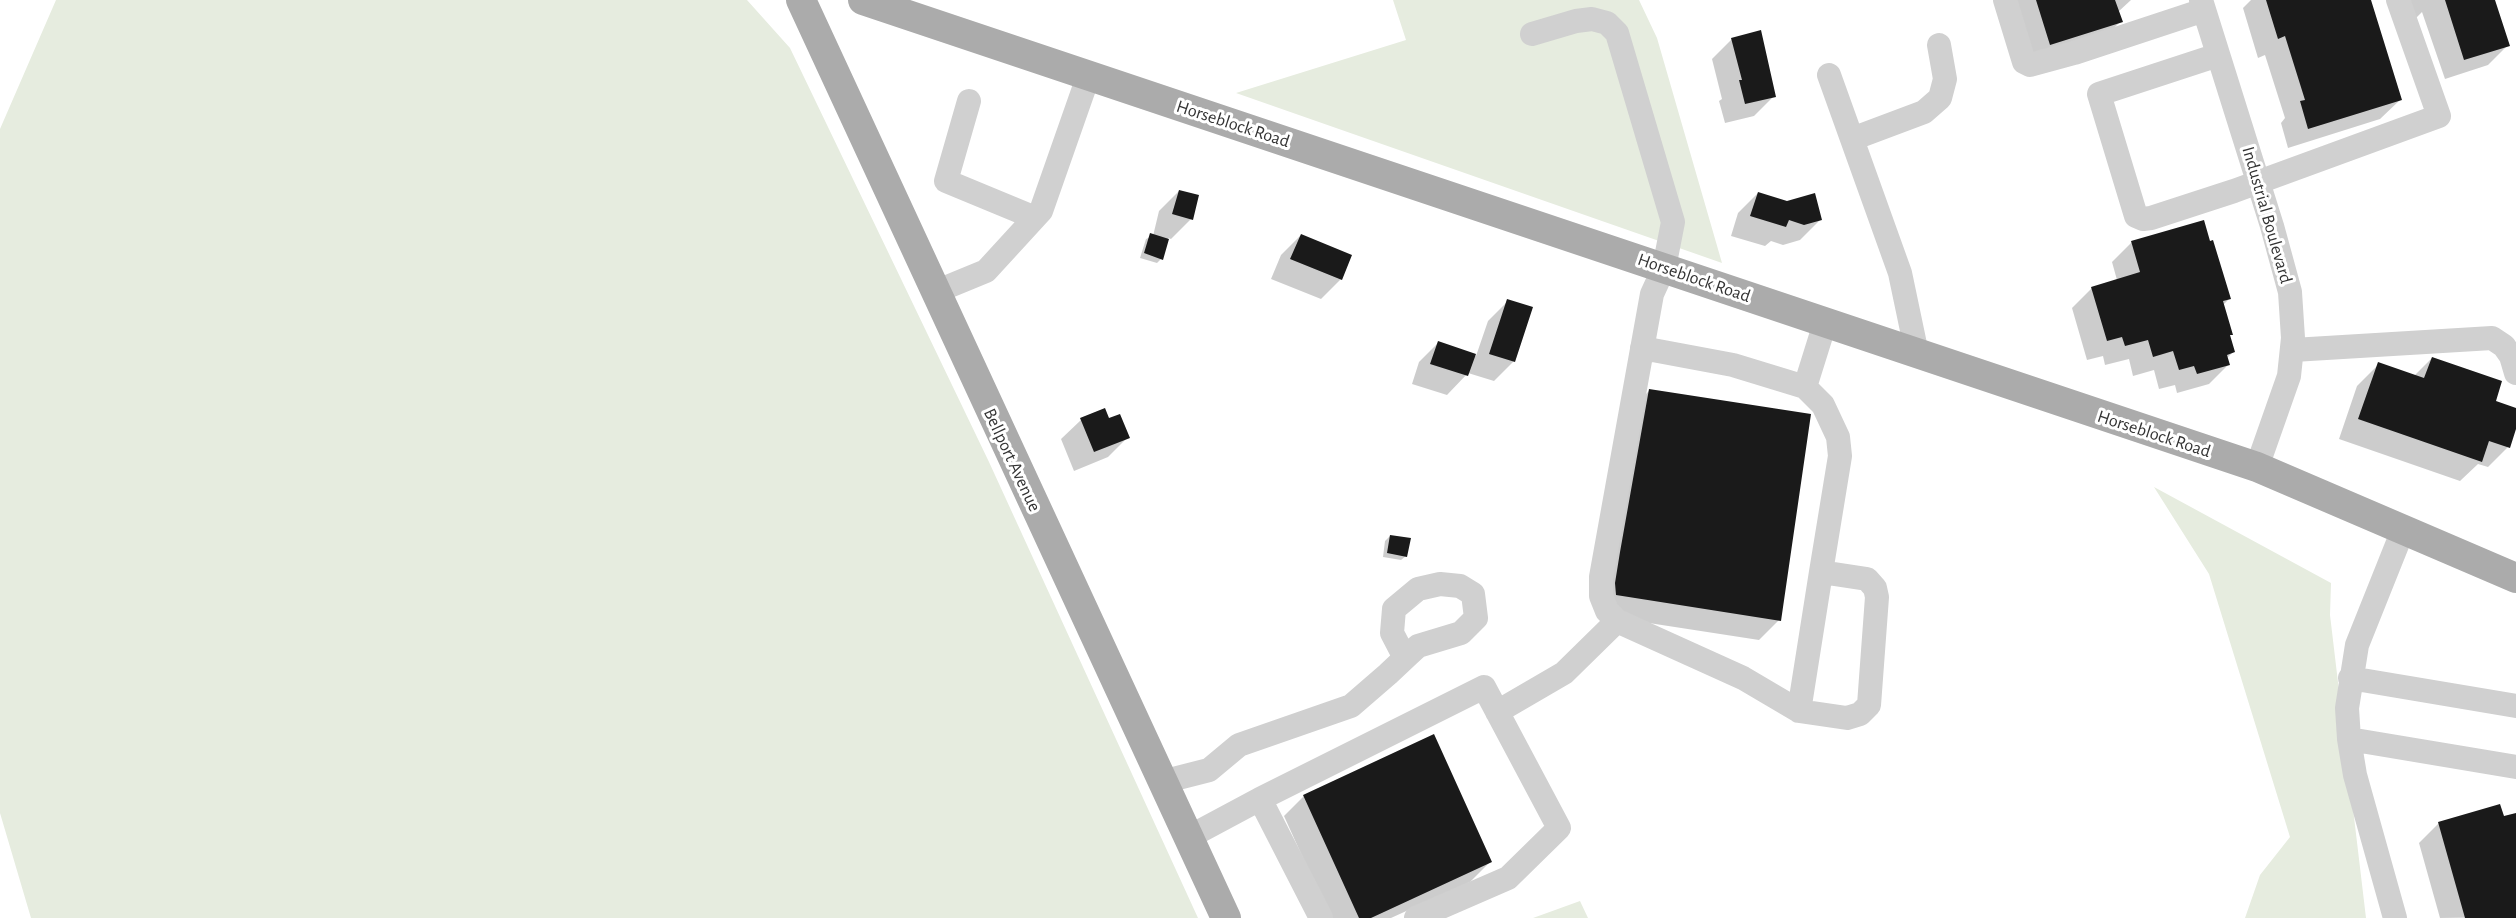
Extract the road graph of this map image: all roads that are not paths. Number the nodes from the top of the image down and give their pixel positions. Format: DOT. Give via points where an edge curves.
graph roads {
  1 [pos="801,0"];
  2 [pos="863,0"];
  3 [pos="2005,0"];
  4 [pos="2398,0"];
  5 [pos="2203,5"];
  6 [pos="1532,34"];
  7 [pos="1939,45"];
  8 [pos="2218,55"];
  9 [pos="1829,75"];
  10 [pos="1088,76"];
  11 [pos="969,101"];
  12 [pos="1852,139"];
  13 [pos="2259,183"];
  14 [pos="1033,217"];
  15 [pos="1664,268"];
  16 [pos="935,292"];
  17 [pos="1825,323"];
  18 [pos="1642,348"];
  19 [pos="2293,350"];
  20 [pos="1917,354"];
  21 [pos="2516,373"];
  22 [pos="1805,387"];
  23 [pos="2257,467"];
  24 [pos="2403,530"];
  25 [pos="1821,572"];
  26 [pos="2516,578"];
  27 [pos="1617,621"];
  28 [pos="1405,658"];
  29 [pos="2350,678"];
  30 [pos="2516,706"];
  31 [pos="1800,711"];
  32 [pos="1497,712"];
  33 [pos="2349,740"];
  34 [pos="2516,768"];
  35 [pos="1162,782"];
  36 [pos="1260,799"];
  37 [pos="1189,837"];
  38 [pos="1226,918"];
  39 [pos="1321,918"];
  40 [pos="1416,918"];
  41 [pos="2395,918"];
  1 -- 16 [label="main road, Bellport Avenue"];
  2 -- 10 [label="main road, Horseblock Road"];
  3 -- 5 [label="street" via="2024,62 2030,65 2148,29"];
  4 -- 13 [label="street" via="2439,116"];
  5 -- 8 [label="street, Industrial Boulevard"];
  6 -- 15 [label="street" via="1592,19 1606,23 1617,33 1673,222"];
  7 -- 12 [label="street" via="1945,79 1940,98 1924,112"];
  8 -- 13 [label="street, Industrial Boulevard"];
  8 -- 13 [label="street" via="2098,94 2136,216 2143,219"];
  9 -- 12 [label="street"];
  10 -- 14 [label="street" via="1041,211"];
  10 -- 15 [label="main road, Horseblock Road"];
  11 -- 14 [label="street" via="946,181"];
  12 -- 20 [label="street" via="1900,273"];
  13 -- 19 [label="street, Industrial Boulevard" via="2290,292"];
  14 -- 16 [label="street" via="986,271"];
  15 -- 17 [label="main road, Horseblock Road"];
  15 -- 18 [label="street" via="1652,294"];
  16 -- 35 [label="main road, Bellport Avenue"];
  17 -- 20 [label="main road, Horseblock Road"];
  17 -- 22 [label="street"];
  18 -- 22 [label="street" via="1732,365"];
  18 -- 27 [label="street" via="1600,577 1601,596 1607,611"];
  19 -- 21 [label="street" via="2492,338 2511,356"];
  19 -- 23 [label="street, Industrial Boulevard" via="2282,400"];
  20 -- 23 [label="main road, Horseblock Road"];
  22 -- 25 [label="street" via="1823,405 1838,437 1840,456"];
  23 -- 24 [label="main road, Horseblock Road"];
  24 -- 26 [label="main road, Horseblock Road"];
  24 -- 29 [label="street" via="2357,645"];
  25 -- 31 [label="street"];
  25 -- 31 [label="street" via="1868,579 1875,588 1869,705 1860,714 1847,718"];
  27 -- 31 [label="street" via="1743,678"];
  27 -- 32 [label="street" via="1564,673"];
  28 -- 35 [label="street" via="1351,706 1239,745 1209,770"];
  29 -- 30 [label="street"];
  29 -- 33 [label="street"];
  32 -- 36 [label="street" via="1484,687"];
  32 -- 40 [label="street" via="1559,828 1508,878"];
  33 -- 34 [label="street"];
  33 -- 41 [label="street"];
  35 -- 37 [label="main road, Bellport Avenue"];
  36 -- 37 [label="street"];
  36 -- 39 [label="street"];
  37 -- 38 [label="main road, Bellport Avenue"];
}
